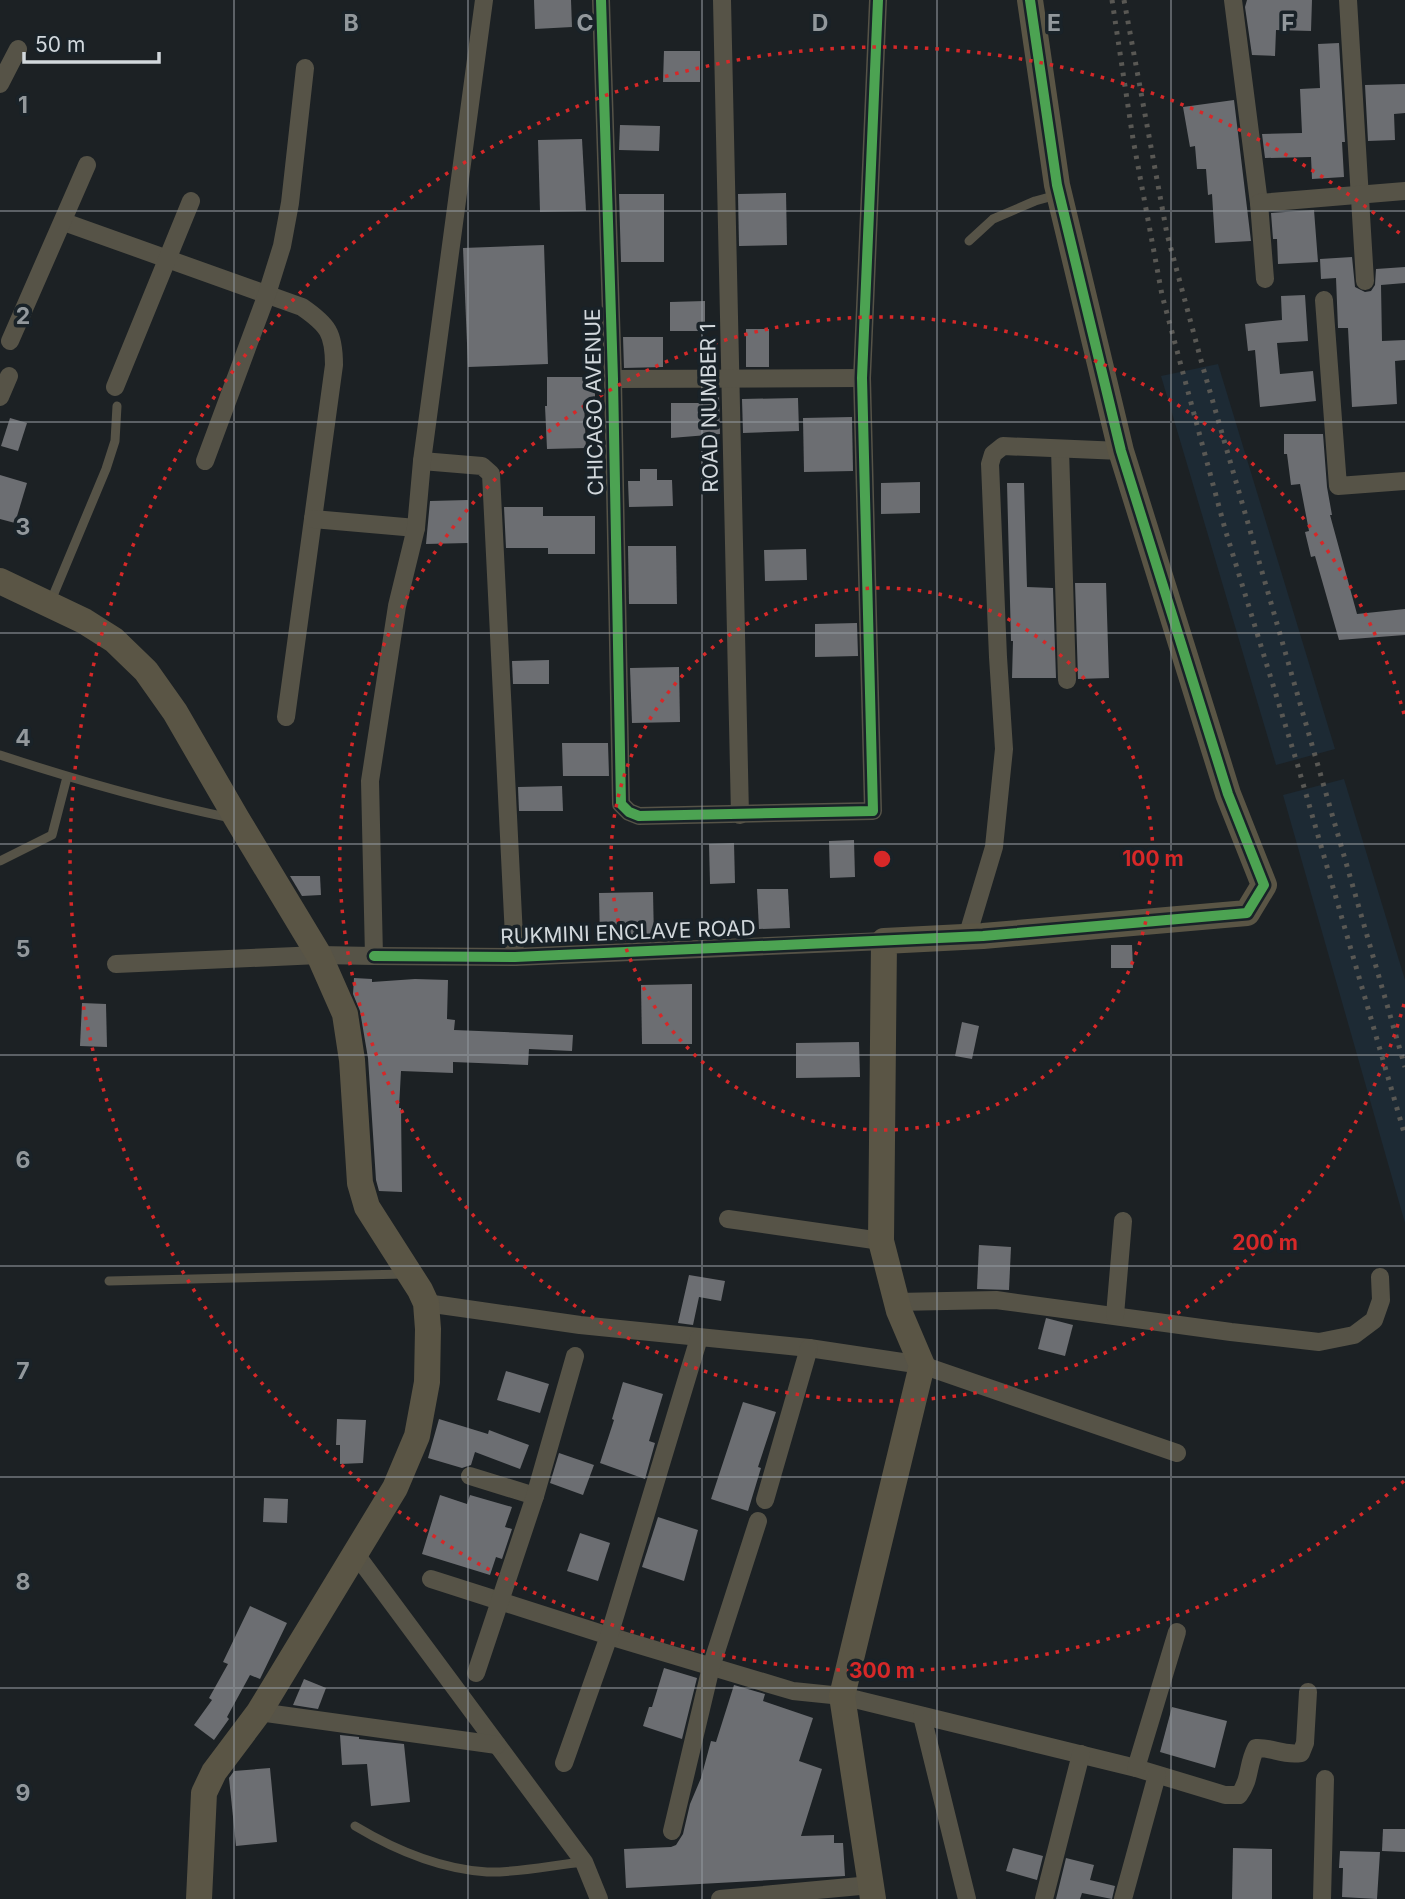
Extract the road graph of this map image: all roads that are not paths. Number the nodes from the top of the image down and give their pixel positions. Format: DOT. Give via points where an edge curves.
graph roads {
  1 [pos="484,0"];
  2 [pos="601,0"];
  3 [pos="722,0"];
  4 [pos="878,0"];
  5 [pos="1031,0"];
  6 [pos="1233,0"];
  7 [pos="1348,0"];
  8 [pos="18,49"];
  9 [pos="304,68"];
  10 [pos="0,84"];
  11 [pos="87,165"];
  12 [pos="1405,191"];
  13 [pos="1059,194"];
  14 [pos="1360,195"];
  15 [pos="191,201"];
  16 [pos="1259,203"];
  17 [pos="64,222"];
  18 [pos="969,240"];
  19 [pos="166,258"];
  20 [pos="1265,279"];
  21 [pos="1365,281"];
  22 [pos="267,294"];
  23 [pos="1324,300"];
  24 [pos="10,341"];
  25 [pos="9,376"];
  26 [pos="732,377"];
  27 [pos="862,378"];
  28 [pos="613,379"];
  29 [pos="115,387"];
  30 [pos="0,397"];
  31 [pos="117,406"];
  32 [pos="1060,449"];
  33 [pos="1121,451"];
  34 [pos="205,461"];
  35 [pos="422,461"];
  36 [pos="1405,481"];
  37 [pos="313,519"];
  38 [pos="415,528"];
  39 [pos="0,581"];
  40 [pos="49,605"];
  41 [pos="1067,680"];
  42 [pos="286,717"];
  43 [pos="0,755"];
  44 [pos="67,777"];
  45 [pos="740,814"];
  46 [pos="237,819"];
  47 [pos="0,861"];
  48 [pos="967,937"];
  49 [pos="884,941"];
  50 [pos="319,955"];
  51 [pos="374,956"];
  52 [pos="515,957"];
  53 [pos="116,964"];
  54 [pos="727,1219"];
  55 [pos="1123,1221"];
  56 [pos="881,1241"];
  57 [pos="410,1273"];
  58 [pos="1380,1277"];
  59 [pos="109,1282"];
  60 [pos="896,1302"];
  61 [pos="426,1303"];
  62 [pos="1115,1315"];
  63 [pos="699,1338"];
  64 [pos="810,1348"];
  65 [pos="575,1356"];
  66 [pos="922,1365"];
  67 [pos="1177,1453"];
  68 [pos="470,1476"];
  69 [pos="535,1496"];
  70 [pos="765,1500"];
  71 [pos="758,1521"];
  72 [pos="355,1553"];
  73 [pos="431,1579"];
  74 [pos="498,1600"];
  75 [pos="1177,1632"];
  76 [pos="609,1636"];
  77 [pos="711,1667"];
  78 [pos="476,1673"];
  79 [pos="1308,1692"];
  80 [pos="842,1696"];
  81 [pos="259,1712"];
  82 [pos="922,1716"];
  83 [pos="498,1745"];
  84 [pos="1081,1755"];
  85 [pos="564,1763"];
  86 [pos="1136,1768"];
  87 [pos="1157,1774"];
  88 [pos="1325,1779"];
  89 [pos="355,1826"];
  90 [pos="672,1831"];
  91 [pos="584,1862"];
  92 [pos="872,1892"];
  93 [pos="200,1899"];
  94 [pos="598,1899"];
  95 [pos="720,1899"];
  96 [pos="967,1899"];
  97 [pos="1044,1899"];
  98 [pos="1123,1899"];
  99 [pos="1322,1899"];
  1 -- 35 [label="street"];
  2 -- 28 [label="street, CHICAGO AVENUE"];
  3 -- 26 [label="street, ROAD NUMBER 1"];
  4 -- 27 [label="street"];
  5 -- 13 [label="street"];
  6 -- 16 [label="street"];
  7 -- 14 [label="street"];
  8 -- 10 [label="street"];
  9 -- 22 [label="street" via="288,214"];
  11 -- 17 [label="street"];
  12 -- 14 [label="street"];
  13 -- 18 [label="lane" via="993,219"];
  13 -- 33 [label="street"];
  14 -- 16 [label="street"];
  14 -- 21 [label="street"];
  15 -- 19 [label="street"];
  16 -- 20 [label="street"];
  17 -- 19 [label="street"];
  17 -- 24 [label="street"];
  19 -- 22 [label="street"];
  19 -- 29 [label="street"];
  22 -- 34 [label="street"];
  22 -- 37 [label="street" via="321,320 334,342"];
  23 -- 36 [label="street" via="1338,486"];
  25 -- 30 [label="street"];
  26 -- 27 [label="street"];
  26 -- 28 [label="street"];
  26 -- 45 [label="street, ROAD NUMBER 1"];
  27 -- 45 [label="street" via="873,811"];
  28 -- 45 [label="street, CHICAGO AVENUE" via="621,804 639,816"];
  31 -- 40 [label="lane" via="115,441 106,469"];
  32 -- 33 [label="street"];
  32 -- 41 [label="street"];
  32 -- 48 [label="street" via="1003,446 989,464 1004,749 993,848"];
  33 -- 48 [label="street" via="1228,794 1264,885 1247,914"];
  35 -- 38 [label="street"];
  35 -- 52 [label="street" via="482,466 491,474"];
  37 -- 38 [label="street"];
  37 -- 42 [label="street"];
  38 -- 51 [label="street" via="397,606 370,781"];
  39 -- 40 [label="street"];
  40 -- 46 [label="street" via="114,640 146,671"];
  43 -- 44 [label="lane"];
  44 -- 46 [label="lane"];
  44 -- 47 [label="lane" via="52,835"];
  46 -- 50 [label="street"];
  48 -- 49 [label="street"];
  49 -- 52 [label="street, RUKMINI ENCLAVE ROAD"];
  49 -- 56 [label="street"];
  50 -- 51 [label="street, RUKMINI ENCLAVE ROAD"];
  50 -- 53 [label="street, RUKMINI ENCLAVE ROAD"];
  50 -- 57 [label="street" via="348,1030 360,1183 367,1207"];
  51 -- 52 [label="street, RUKMINI ENCLAVE ROAD"];
  54 -- 56 [label="street"];
  55 -- 62 [label="street"];
  56 -- 60 [label="street"];
  57 -- 59 [label="lane"];
  57 -- 61 [label="street"];
  58 -- 62 [label="street" via="1381,1300 1374,1320 1354,1335 1319,1342"];
  60 -- 62 [label="street" via="996,1300"];
  60 -- 66 [label="street"];
  61 -- 63 [label="street"];
  61 -- 72 [label="street" via="427,1382 417,1436 395,1488"];
  63 -- 64 [label="street"];
  63 -- 76 [label="street"];
  64 -- 66 [label="street"];
  64 -- 70 [label="street"];
  65 -- 69 [label="street"];
  66 -- 67 [label="street"];
  66 -- 80 [label="street"];
  68 -- 69 [label="street"];
  69 -- 74 [label="street"];
  71 -- 77 [label="street"];
  72 -- 81 [label="street"];
  72 -- 83 [label="street"];
  73 -- 74 [label="street"];
  74 -- 76 [label="street"];
  74 -- 78 [label="street"];
  75 -- 86 [label="street"];
  76 -- 77 [label="street"];
  76 -- 85 [label="street"];
  77 -- 80 [label="street" via="793,1691"];
  77 -- 90 [label="street"];
  79 -- 87 [label="street" via="1301,1753 1287,1755 1256,1748 1248,1783 1238,1795"];
  80 -- 82 [label="street"];
  80 -- 92 [label="street"];
  81 -- 83 [label="street"];
  81 -- 93 [label="street" via="214,1772 204,1793"];
  82 -- 84 [label="street"];
  82 -- 96 [label="street"];
  83 -- 91 [label="street"];
  84 -- 86 [label="street"];
  84 -- 97 [label="street"];
  86 -- 87 [label="street"];
  87 -- 98 [label="street"];
  88 -- 99 [label="street"];
  89 -- 91 [label="lane" via="412,1855 488,1872"];
  91 -- 94 [label="street"];
  92 -- 95 [label="street"];
}
